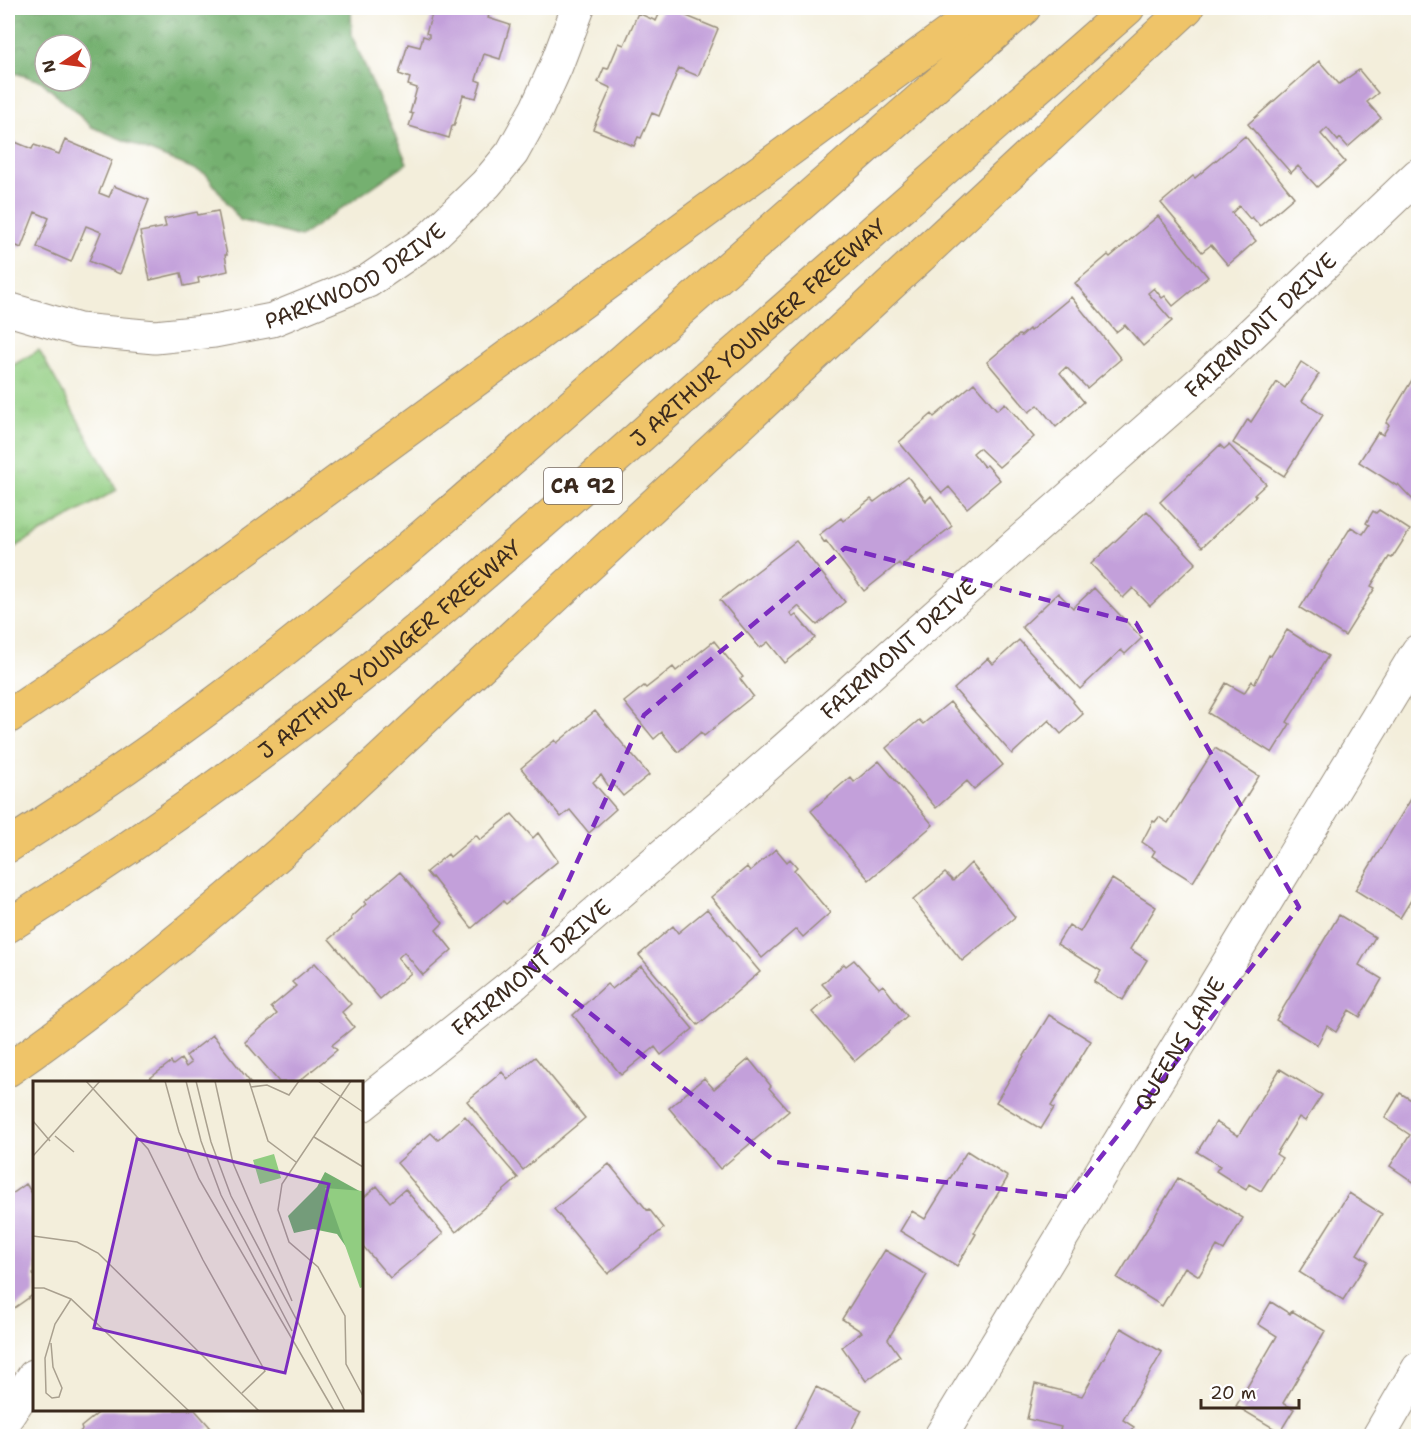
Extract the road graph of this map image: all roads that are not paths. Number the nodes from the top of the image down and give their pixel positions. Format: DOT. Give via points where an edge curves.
graph roads {
  1 [pos="578,8"];
  2 [pos="983,8"];
  3 [pos="1024,8"];
  4 [pos="1128,8"];
  5 [pos="1186,8"];
  6 [pos="1419,175"];
  7 [pos="8,309"];
  8 [pos="1419,651"];
  9 [pos="8,717"];
  10 [pos="8,846"];
  11 [pos="8,926"];
  12 [pos="8,1070"];
  13 [pos="363,1104"];
  14 [pos="1419,1369"];
  15 [pos="33,1378"];
  16 [pos="8,1415"];
  17 [pos="941,1437"];
  18 [pos="1379,1437"];
  1 -- 7 [label="street, PARKWOOD DRIVE" via="537,108 512,153 429,239 368,281 272,320 155,337 79,330"];
  2 -- 9 [label="highway" via="117,643"];
  3 -- 10 [label="highway, CA 92" via="303,636"];
  4 -- 11 [label="highway, J ARTHUR YOUNGER FREEWAY / CA 92" via="384,657 205,794"];
  5 -- 12 [label="highway" via="288,846 140,972"];
  6 -- 13 [label="street, FAIRMONT DRIVE" via="1204,379 767,766 516,982"];
  8 -- 17 [label="street, QUEENS LANE"];
  14 -- 18 [label="street"];
  15 -- 16 [label="street"];
}
